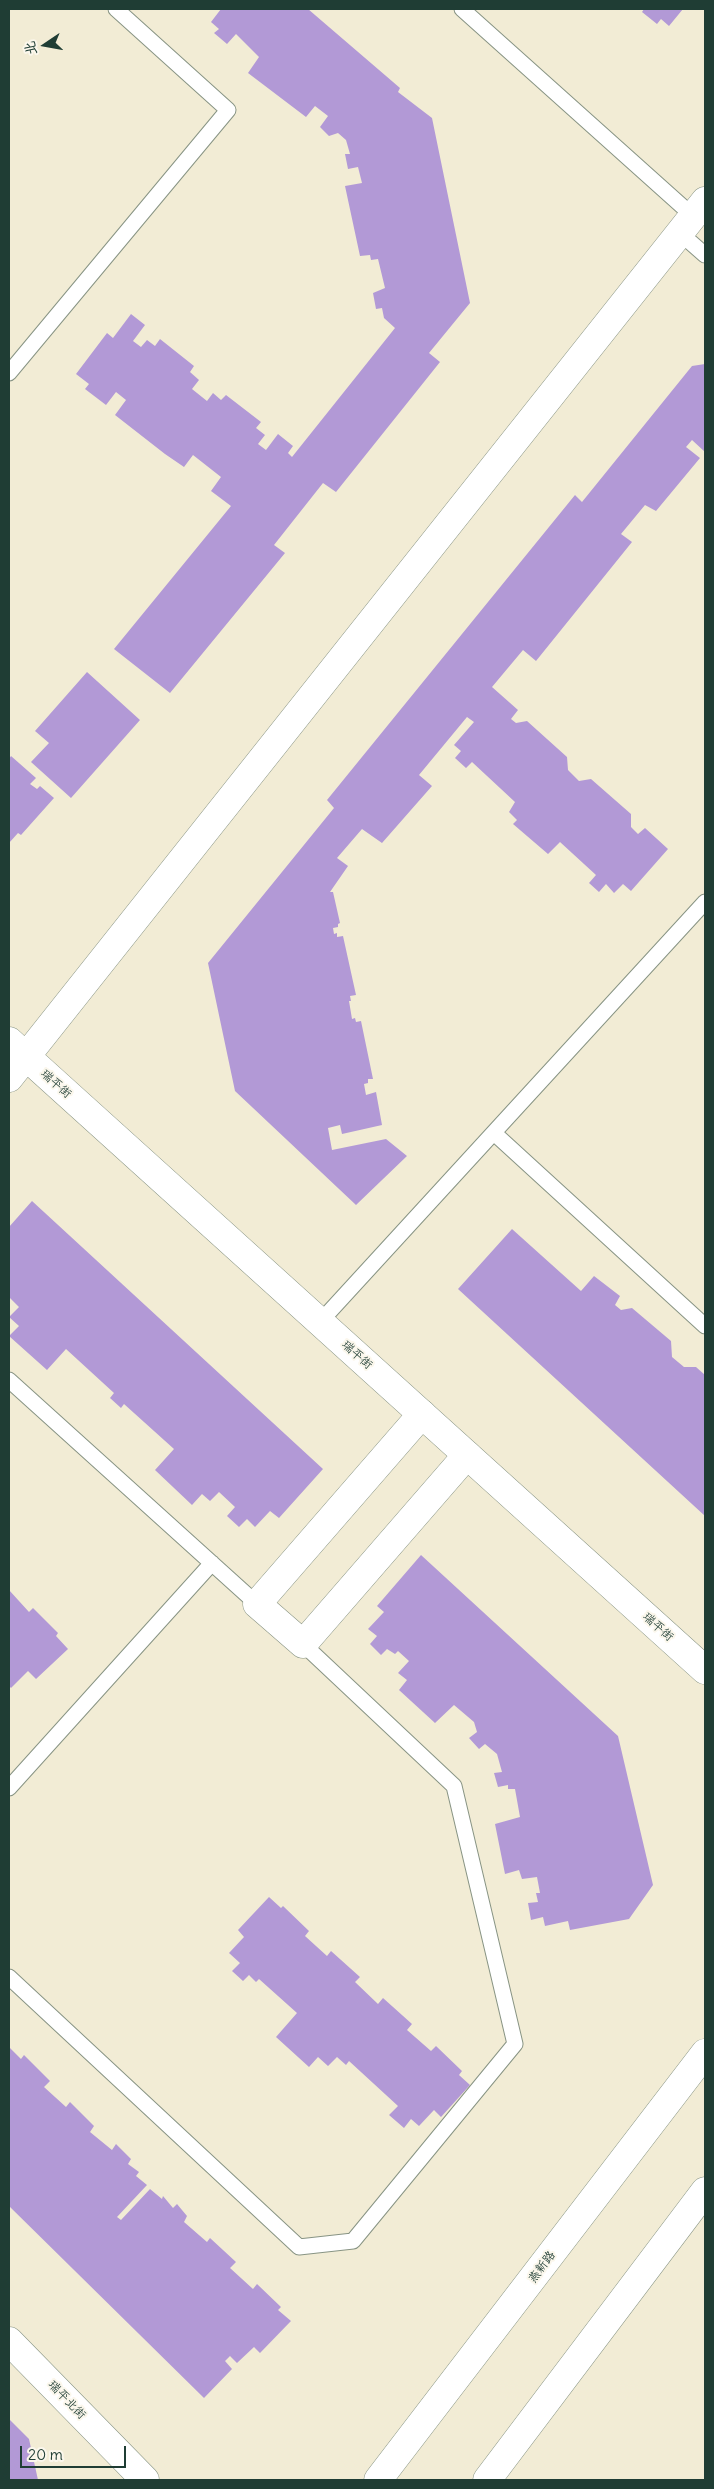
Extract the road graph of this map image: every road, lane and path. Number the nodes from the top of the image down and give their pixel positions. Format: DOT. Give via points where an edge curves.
graph roads {
  1 [pos="116,9"];
  2 [pos="462,9"];
  3 [pos="693,217"];
  4 [pos="705,255"];
  5 [pos="9,373"];
  6 [pos="705,902"];
  7 [pos="17,1049"];
  8 [pos="9,1078"];
  9 [pos="494,1133"];
  10 [pos="320,1322"];
  11 [pos="705,1326"];
  12 [pos="9,1380"];
  13 [pos="422,1414"];
  14 [pos="467,1455"];
  15 [pos="212,1563"];
  16 [pos="258,1604"];
  17 [pos="303,1644"];
  18 [pos="705,1670"];
  19 [pos="9,1788"];
  20 [pos="9,1977"];
  21 [pos="705,2053"];
  22 [pos="705,2191"];
  23 [pos="9,2341"];
  24 [pos="145,2480"];
  25 [pos="378,2480"];
  26 [pos="487,2480"];
  1 -- 5 [label="lane" via="228,110"];
  2 -- 3 [label="lane"];
  3 -- 4 [label="lane"];
  3 -- 7 [label="street"];
  6 -- 9 [label="lane"];
  7 -- 8 [label="street"];
  7 -- 10 [label="street, 瑞平街"];
  9 -- 10 [label="lane"];
  9 -- 11 [label="lane"];
  10 -- 13 [label="street, 瑞平街"];
  12 -- 15 [label="lane"];
  13 -- 14 [label="street, 瑞平街"];
  13 -- 16 [label="street"];
  14 -- 17 [label="street"];
  14 -- 18 [label="street, 瑞平街"];
  15 -- 16 [label="lane"];
  15 -- 19 [label="lane"];
  16 -- 17 [label="street"];
  17 -- 20 [label="lane" via="454,1786 514,2044 353,2241 299,2247"];
  21 -- 25 [label="street, 燕新路"];
  22 -- 26 [label="street"];
  23 -- 24 [label="street, 瑞平北街"];
}
